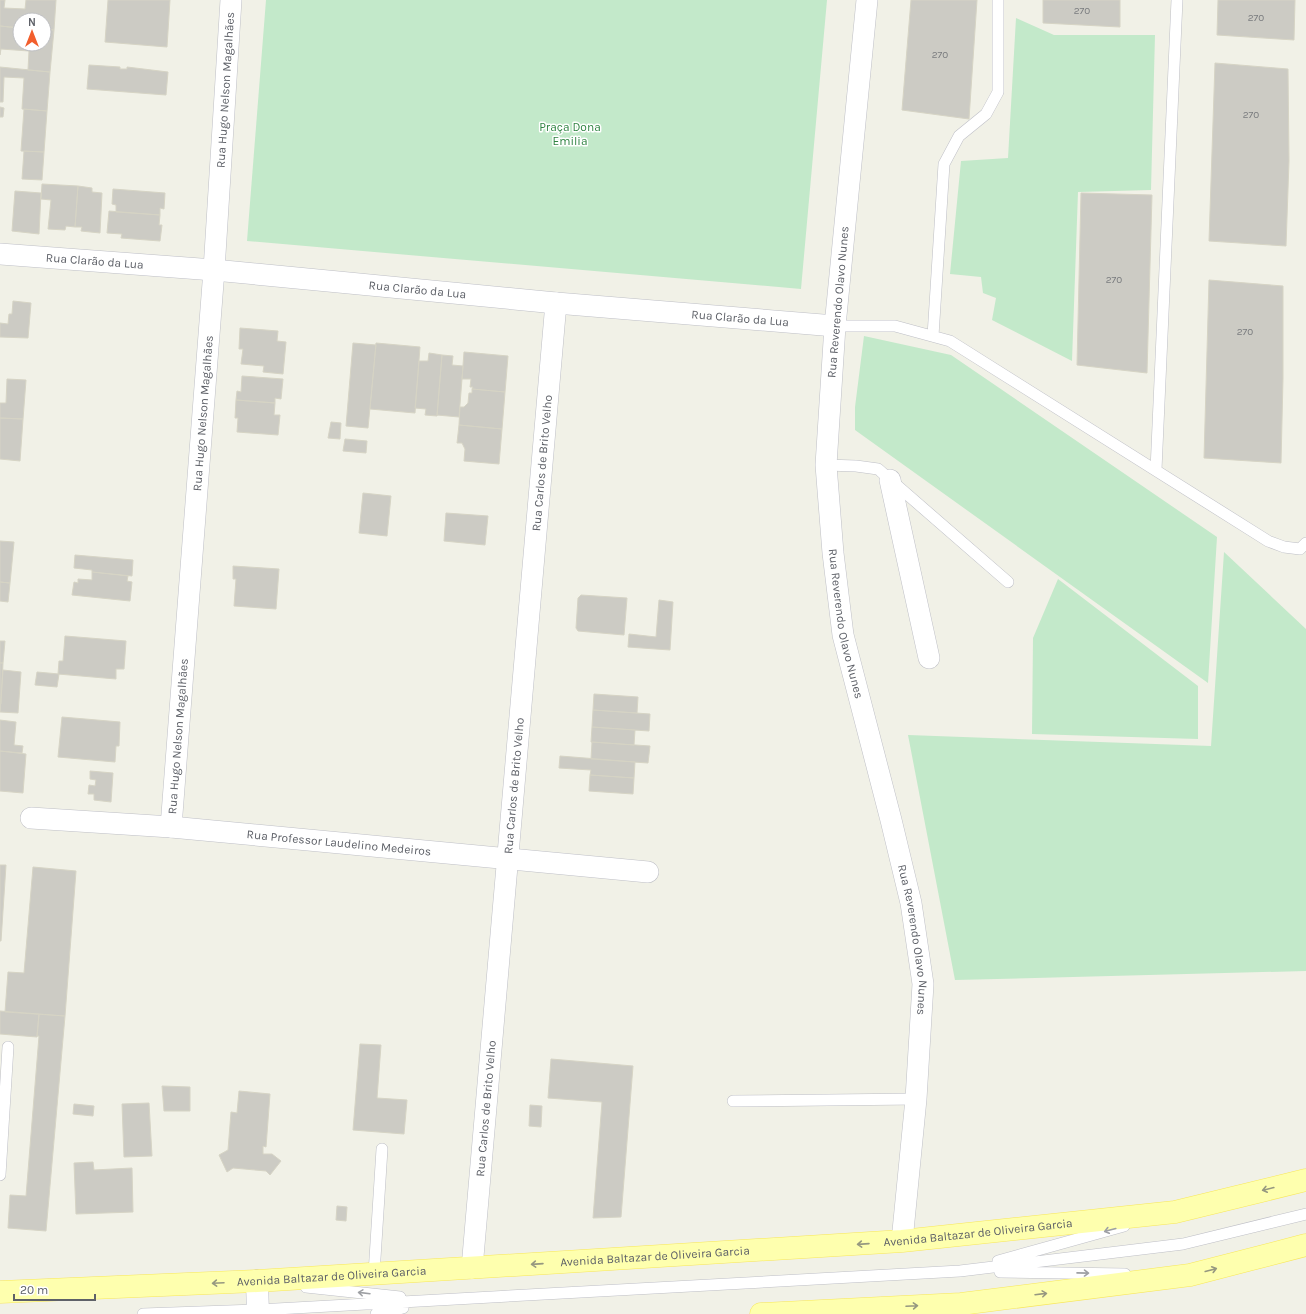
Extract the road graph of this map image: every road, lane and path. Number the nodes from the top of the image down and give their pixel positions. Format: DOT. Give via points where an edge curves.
graph roads {
  1 [pos="231,0"];
  2 [pos="867,0"];
  3 [pos="998,0"];
  4 [pos="1177,0"];
  5 [pos="0,254"];
  6 [pos="214,270"];
  7 [pos="556,303"];
  8 [pos="834,326"];
  9 [pos="933,336"];
  10 [pos="826,465"];
  11 [pos="1156,470"];
  12 [pos="890,480"];
  13 [pos="1306,543"];
  14 [pos="1008,582"];
  15 [pos="929,658"];
  16 [pos="31,818"];
  17 [pos="171,827"];
  18 [pos="508,859"];
  19 [pos="648,872"];
  20 [pos="8,1047"];
  21 [pos="916,1098"];
  22 [pos="733,1101"];
  23 [pos="382,1149"];
  24 [pos="0,1175"];
  25 [pos="1306,1180"];
  26 [pos="1175,1212"];
  27 [pos="1306,1214"];
  28 [pos="902,1241"];
  29 [pos="1306,1246"];
  30 [pos="472,1268"];
  31 [pos="960,1271"];
  32 [pos="374,1274"];
  33 [pos="1190,1276"];
  34 [pos="257,1281"];
  35 [pos="0,1292"];
  36 [pos="431,1301"];
  37 [pos="258,1312"];
  38 [pos="143,1314"];
  39 [pos="376,1314"];
  40 [pos="761,1314"];
  1 -- 6 [label="street, Rua Hugo Nelson Magalhães"];
  2 -- 8 [label="street, Rua Reverendo Olavo Nunes"];
  3 -- 9 [label="lane" via="998,92 986,114 959,136 944,164"];
  4 -- 11 [label="lane"];
  5 -- 6 [label="street, Rua Clarão da Lua"];
  6 -- 7 [label="street, Rua Clarão da Lua"];
  6 -- 17 [label="street, Rua Hugo Nelson Magalhães"];
  7 -- 8 [label="street, Rua Clarão da Lua"];
  7 -- 18 [label="street, Rua Carlos de Brito Velho"];
  8 -- 9 [label="lane" via="895,326"];
  8 -- 10 [label="street, Rua Reverendo Olavo Nunes"];
  9 -- 11 [label="lane" via="950,341"];
  10 -- 12 [label="lane" via="878,469"];
  10 -- 21 [label="street, Rua Reverendo Olavo Nunes" via="832,553 843,635 892,820 911,903 923,984"];
  11 -- 13 [label="lane" via="1268,541 1300,549"];
  12 -- 14 [label="lane"];
  12 -- 15 [label="street"];
  16 -- 17 [label="street, Rua Professor Laudelino Medeiros"];
  17 -- 18 [label="street, Rua Professor Laudelino Medeiros"];
  18 -- 19 [label="street, Rua Professor Laudelino Medeiros"];
  18 -- 30 [label="street, Rua Carlos de Brito Velho"];
  20 -- 24 [label="lane"];
  21 -- 22 [label="lane"];
  21 -- 28 [label="street, Rua Reverendo Olavo Nunes"];
  23 -- 32 [label="lane"];
  25 -- 26 [label="main road, Avenida Baltazar de Oliveira Garcia, one-way"];
  26 -- 28 [label="main road, Avenida Baltazar de Oliveira Garcia"];
  26 -- 31 [label="lane, one-way"];
  27 -- 31 [label="lane" via="1183,1244"];
  28 -- 30 [label="main road, Avenida Baltazar de Oliveira Garcia, one-way"];
  33 -- 29 [label="main road, one-way"];
  30 -- 32 [label="main road, Avenida Baltazar de Oliveira Garcia"];
  31 -- 33 [label="lane, one-way"];
  31 -- 36 [label="lane"];
  32 -- 34 [label="main road, Avenida Baltazar de Oliveira Garcia"];
  40 -- 33 [label="main road, one-way" via="961,1304"];
  34 -- 35 [label="main road, Avenida Baltazar de Oliveira Garcia, one-way"];
  36 -- 34 [label="lane, one-way"];
  34 -- 37 [label="main road"];
  36 -- 37 [label="lane"];
  36 -- 39 [label="lane"];
  37 -- 38 [label="lane"];
}
